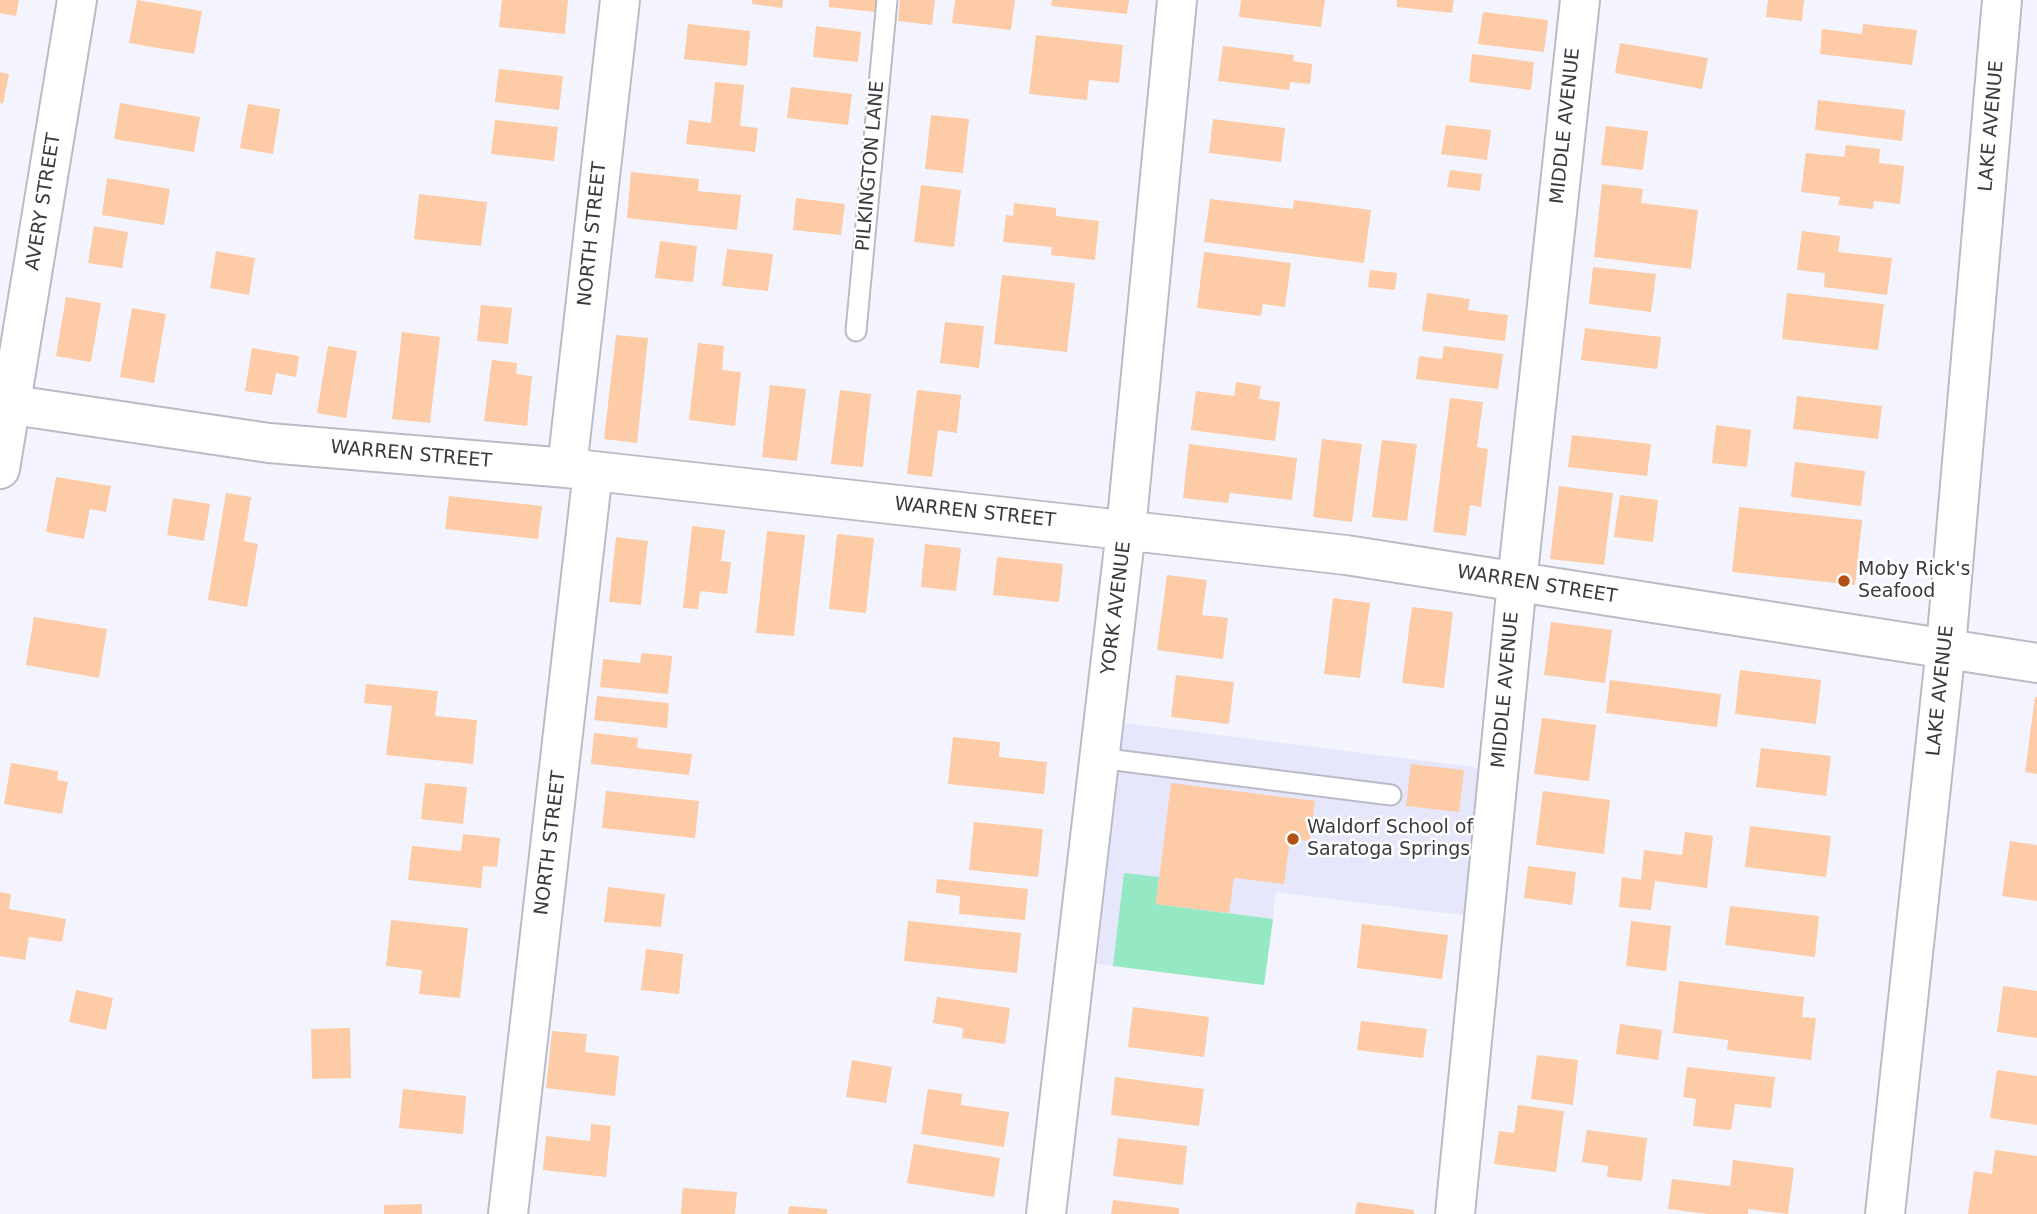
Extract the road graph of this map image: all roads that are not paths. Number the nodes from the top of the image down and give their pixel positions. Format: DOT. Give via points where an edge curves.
graph roads {
  1 [pos="76,0"];
  2 [pos="620,0"];
  3 [pos="887,0"];
  4 [pos="1177,0"];
  5 [pos="1580,0"];
  6 [pos="2003,0"];
  7 [pos="856,331"];
  8 [pos="6,404"];
  9 [pos="0,469"];
  10 [pos="580,470"];
  11 [pos="1126,530"];
  12 [pos="1517,582"];
  13 [pos="1947,648"];
  14 [pos="2037,663"];
  15 [pos="1100,758"];
  16 [pos="1391,795"];
  17 [pos="509,1214"];
  18 [pos="1046,1214"];
  19 [pos="1455,1214"];
  20 [pos="1885,1214"];
  1 -- 8 [label="street, AVERY STREET"];
  2 -- 10 [label="street, NORTH STREET"];
  3 -- 7 [label="lane, PILKINGTON LANE"];
  4 -- 11 [label="street, YORK AVENUE"];
  5 -- 12 [label="street, MIDDLE AVENUE"];
  6 -- 13 [label="street, LAKE AVENUE"];
  8 -- 9 [label="street, AVERY STREET"];
  8 -- 10 [label="street, WARREN STREET" via="269,443"];
  10 -- 11 [label="street, WARREN STREET"];
  10 -- 17 [label="street, NORTH STREET"];
  11 -- 12 [label="street, WARREN STREET" via="1346,555"];
  11 -- 15 [label="street, YORK AVENUE"];
  12 -- 13 [label="street, WARREN STREET"];
  12 -- 19 [label="street, MIDDLE AVENUE"];
  13 -- 14 [label="street, WARREN STREET"];
  13 -- 20 [label="street, LAKE AVENUE"];
  15 -- 16 [label="lane"];
  15 -- 18 [label="street, YORK AVENUE"];
}
